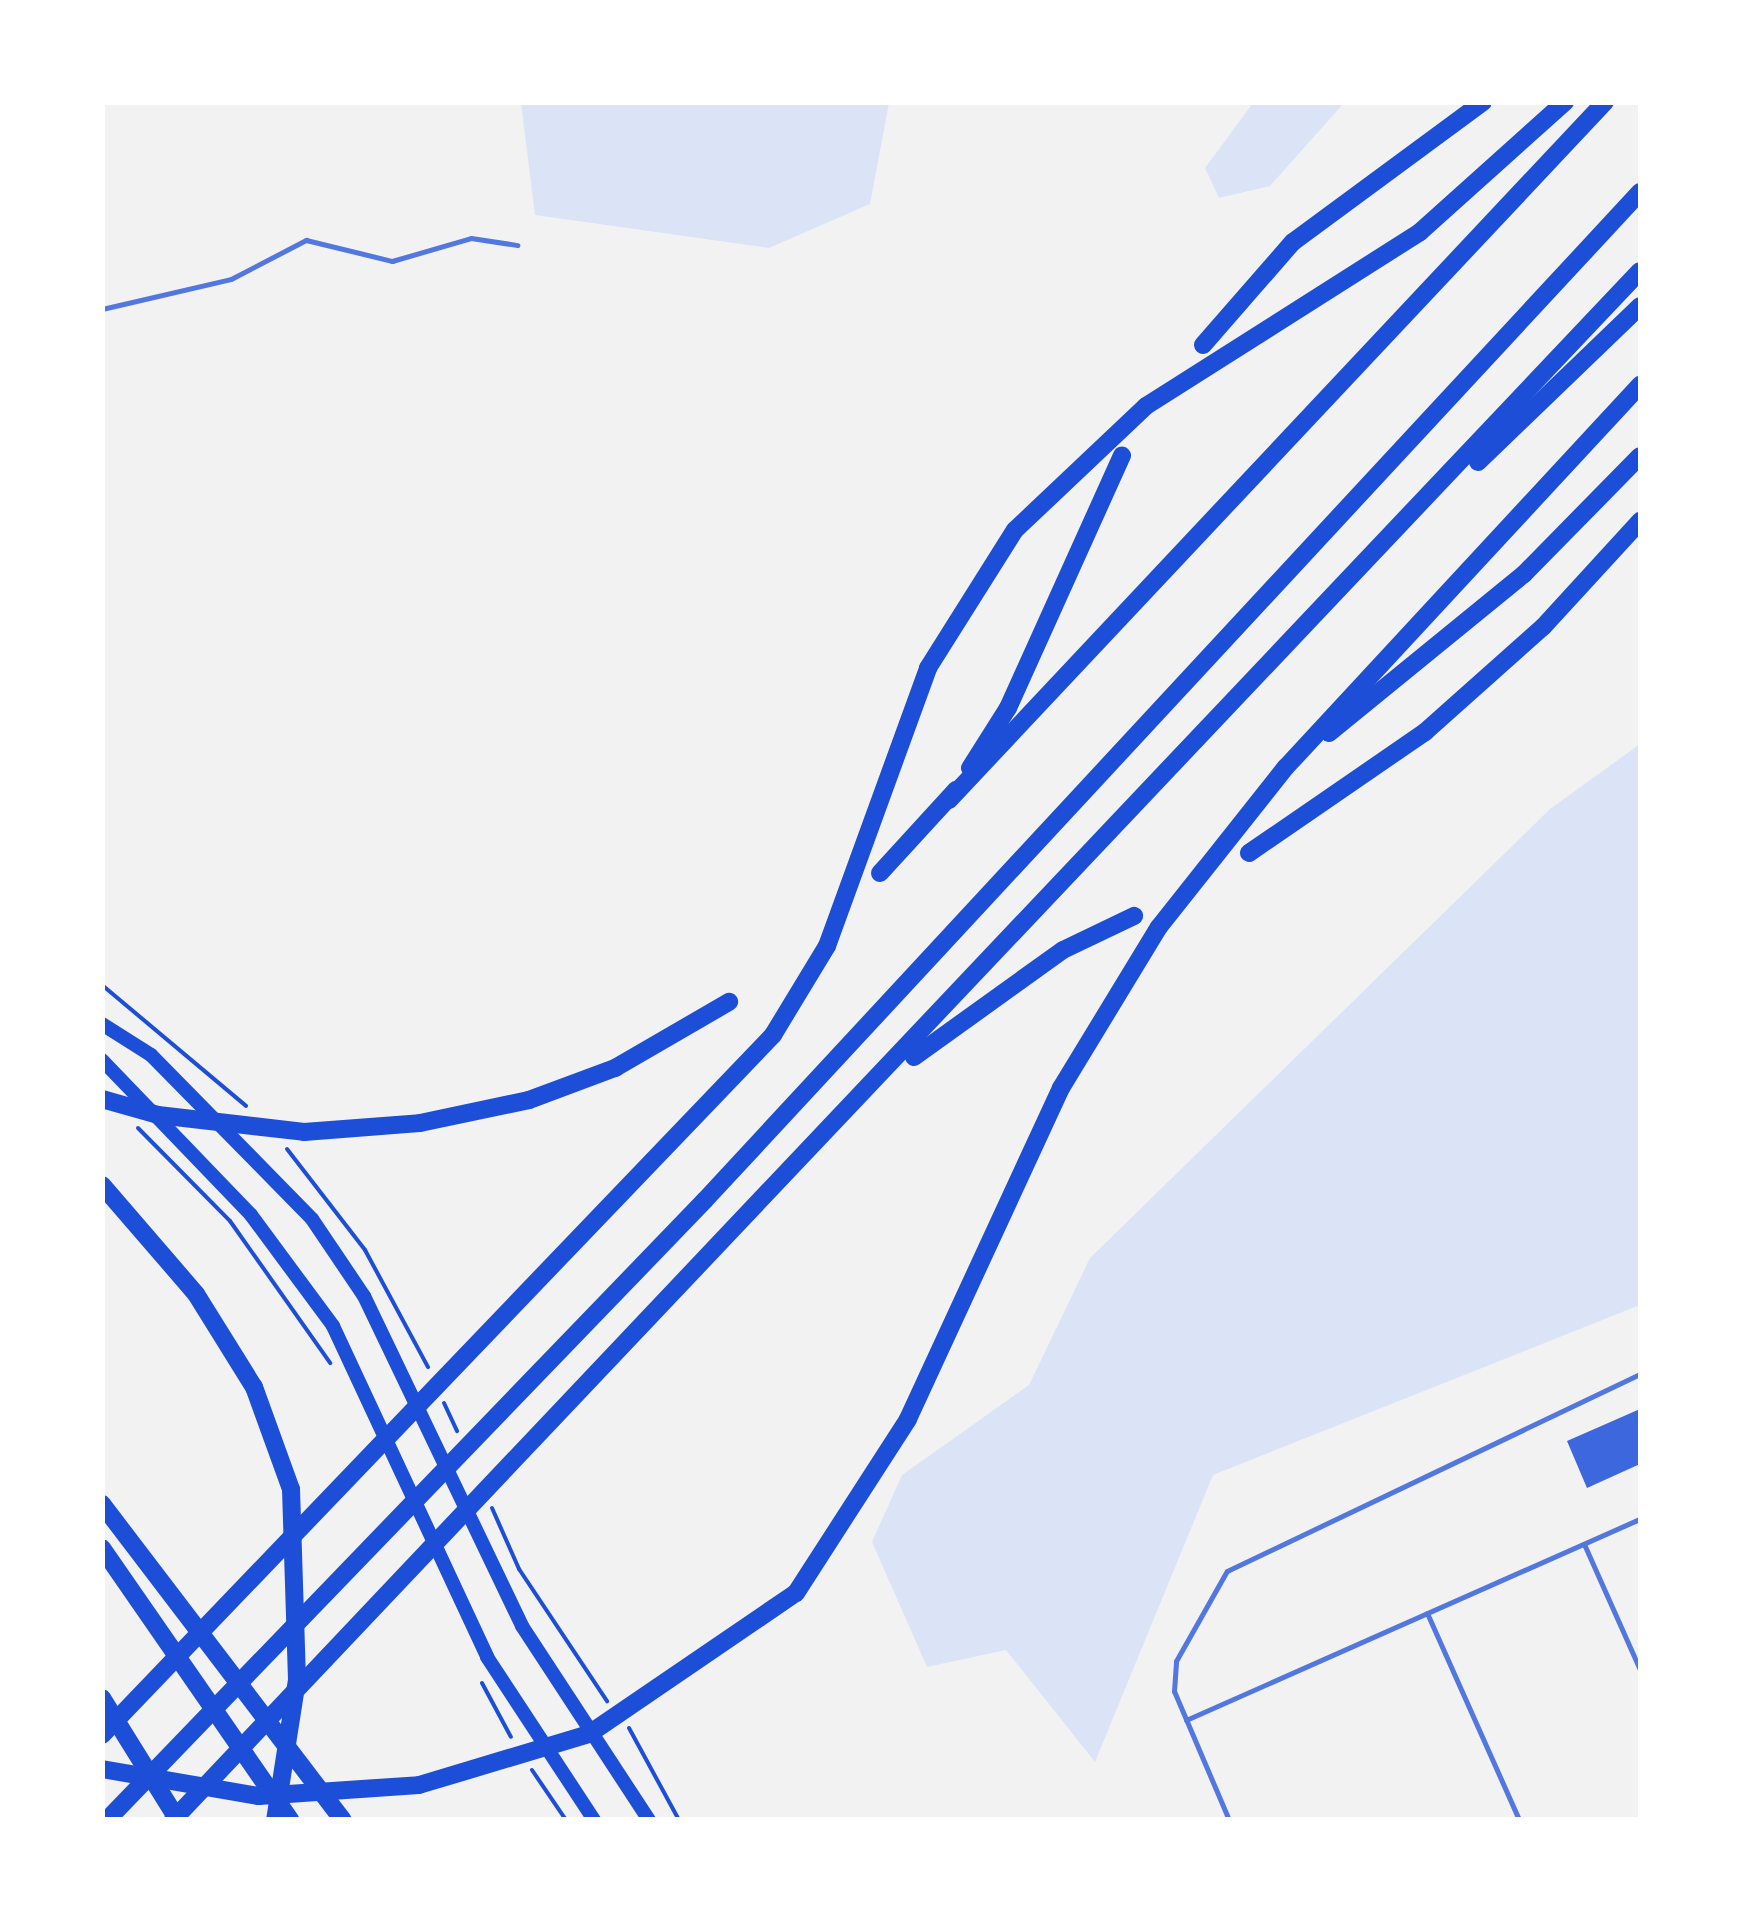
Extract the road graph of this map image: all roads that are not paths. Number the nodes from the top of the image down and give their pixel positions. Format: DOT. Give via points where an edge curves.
graph roads {
  1 [pos="1483,102"];
  2 [pos="1564,102"];
  3 [pos="1606,102"];
  4 [pos="1640,192"];
  5 [pos="517,245"];
  6 [pos="1640,271"];
  7 [pos="1640,306"];
  8 [pos="102,308"];
  9 [pos="1203,345"];
  10 [pos="1640,385"];
  11 [pos="1122,455"];
  12 [pos="1640,456"];
  13 [pos="1640,520"];
  14 [pos="1364,568"];
  15 [pos="1286,767"];
  16 [pos="950,800"];
  17 [pos="1249,853"];
  18 [pos="880,873"];
  19 [pos="1134,916"];
  20 [pos="729,1002"];
  21 [pos="102,1024"];
  22 [pos="102,1060"];
  23 [pos="866,1094"];
  24 [pos="102,1099"];
  25 [pos="102,1185"];
  26 [pos="1640,1374"];
  27 [pos="102,1504"];
  28 [pos="1640,1519"];
  29 [pos="1584,1544"];
  30 [pos="102,1548"];
  31 [pos="1428,1613"];
  32 [pos="1640,1670"];
  33 [pos="102,1698"];
  34 [pos="1186,1720"];
  35 [pos="102,1735"];
  36 [pos="102,1770"];
  37 [pos="102,1805"];
  38 [pos="109,1820"];
  39 [pos="176,1820"];
  40 [pos="275,1820"];
  41 [pos="290,1820"];
  42 [pos="343,1820"];
  43 [pos="594,1820"];
  44 [pos="649,1820"];
  45 [pos="1229,1820"];
  46 [pos="1519,1820"];
  1 -- 9 [label="highway" via="1293,242"];
  2 -- 35 [label="highway" via="1420,232 1146,406 1015,530 928,668 827,946 773,1035 722,1098 458,1356"];
  3 -- 16 [label="highway"];
  4 -- 38 [label="highway" via="705,1200"];
  5 -- 8 [label="lane" via="470,238 392,260 306,240 232,279"];
  6 -- 14 [label="highway"];
  7 -- 14 [label="highway"];
  10 -- 15 [label="highway"];
  11 -- 16 [label="highway" via="1008,708"];
  12 -- 15 [label="highway" via="1483,610"];
  13 -- 17 [label="highway" via="1451,710"];
  14 -- 23 [label="highway"];
  15 -- 36 [label="highway" via="1159,927 1061,1088 908,1419 846,1527 796,1592 720,1652 588,1734 419,1785 259,1796"];
  16 -- 18 [label="highway"];
  19 -- 23 [label="highway" via="999,990"];
  20 -- 24 [label="highway" via="615,1068 529,1100 420,1124 304,1132 158,1116"];
  21 -- 44 [label="main road" via="151,1054 253,1150 322,1234 395,1357 522,1626"];
  22 -- 43 [label="main road" via="252,1215 324,1311 487,1657"];
  23 -- 39 [label="highway" via="539,1430"];
  25 -- 40 [label="highway" via="196,1294 254,1388 291,1490 297,1680"];
  26 -- 34 [label="lane" via="1227,1570 1176,1661"];
  27 -- 42 [label="highway"];
  28 -- 29 [label="lane"];
  29 -- 31 [label="lane"];
  29 -- 32 [label="lane"];
  30 -- 41 [label="highway"];
  31 -- 34 [label="lane"];
  31 -- 46 [label="lane"];
  33 -- 39 [label="highway"];
  34 -- 45 [label="lane"];
  37 -- 38 [label="lane"];
}
